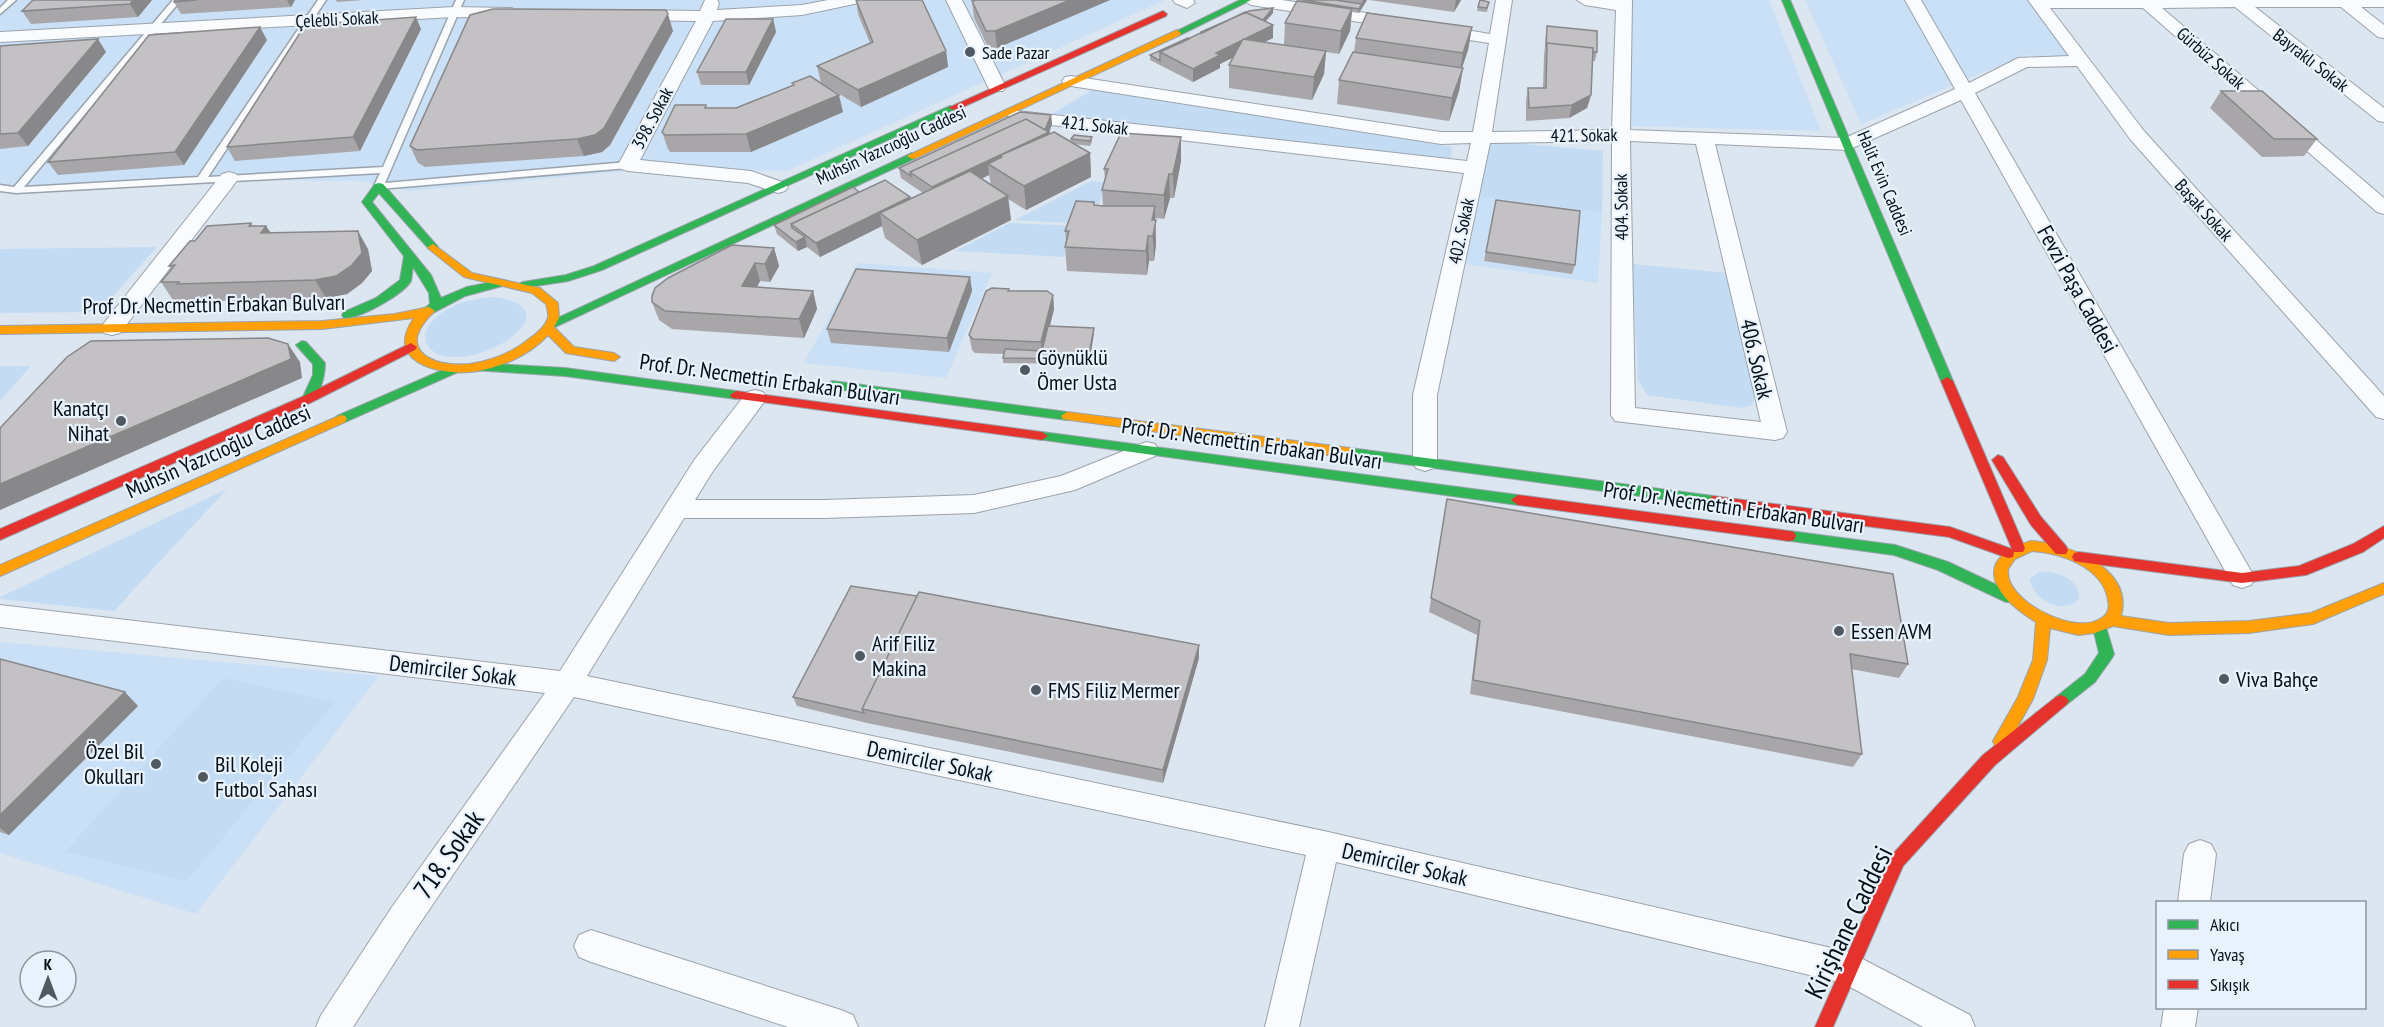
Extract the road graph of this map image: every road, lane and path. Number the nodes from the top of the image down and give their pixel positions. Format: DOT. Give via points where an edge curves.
graph roads {
  1 [pos="12,0"];
  2 [pos="177,0"];
  3 [pos="322,0"];
  4 [pos="853,0"];
  5 [pos="954,0"];
  6 [pos="1249,0"];
  7 [pos="1504,0"];
  8 [pos="1585,0"];
  9 [pos="1786,0"];
  10 [pos="1913,0"];
  11 [pos="1188,1"];
  12 [pos="2037,1"];
  13 [pos="2146,2"];
  14 [pos="2238,2"];
  15 [pos="2345,2"];
  16 [pos="2384,2"];
  17 [pos="1624,3"];
  18 [pos="457,6"];
  19 [pos="709,8"];
  20 [pos="0,12"];
  21 [pos="523,13"];
  22 [pos="616,15"];
  23 [pos="308,21"];
  24 [pos="154,29"];
  25 [pos="2384,33"];
  26 [pos="0,37"];
  27 [pos="1499,40"];
  28 [pos="2083,61"];
  29 [pos="1071,81"];
  30 [pos="998,87"];
  31 [pos="1966,91"];
  32 [pos="1000,114"];
  33 [pos="2384,117"];
  34 [pos="1621,135"];
  35 [pos="1482,136"];
  36 [pos="1704,137"];
  37 [pos="1848,144"];
  38 [pos="628,165"];
  39 [pos="1475,168"];
  40 [pos="386,170"];
  41 [pos="229,177"];
  42 [pos="201,180"];
  43 [pos="379,186"];
  44 [pos="778,187"];
  45 [pos="0,188"];
  46 [pos="16,190"];
  47 [pos="2384,208"];
  48 [pos="409,257"];
  49 [pos="502,283"];
  50 [pos="523,285"];
  51 [pos="603,299"];
  52 [pos="432,308"];
  53 [pos="322,325"];
  54 [pos="550,326"];
  55 [pos="112,328"];
  56 [pos="0,330"];
  57 [pos="386,343"];
  58 [pos="410,344"];
  59 [pos="326,345"];
  60 [pos="478,367"];
  61 [pos="454,369"];
  62 [pos="814,382"];
  63 [pos="1949,382"];
  64 [pos="755,398"];
  65 [pos="308,399"];
  66 [pos="2384,411"];
  67 [pos="1623,415"];
  68 [pos="1146,450"];
  69 [pos="1425,462"];
  70 [pos="676,509"];
  71 [pos="2384,531"];
  72 [pos="0,535"];
  73 [pos="2013,550"];
  74 [pos="2061,550"];
  75 [pos="2077,557"];
  76 [pos="0,571"];
  77 [pos="2242,578"];
  78 [pos="2384,588"];
  79 [pos="2011,598"];
  80 [pos="0,616"];
  81 [pos="2043,620"];
  82 [pos="2113,620"];
  83 [pos="2100,628"];
  84 [pos="567,684"];
  85 [pos="1989,760"];
  86 [pos="1324,845"];
  87 [pos="2200,854"];
  88 [pos="2194,901"];
  89 [pos="591,946"];
  90 [pos="1849,968"];
  91 [pos="2181,1009"];
  92 [pos="333,1027"];
  93 [pos="841,1027"];
  94 [pos="1282,1027"];
  95 [pos="1824,1027"];
  96 [pos="1958,1027"];
  97 [pos="2178,1027"];
  1 -- 20 [label="lane"];
  2 -- 24 [label="lane"];
  3 -- 23 [label="lane"];
  4 -- 19 [label="street" via="802,10"];
  5 -- 30 [label="street"];
  6 -- 27 [label="street"];
  6 -- 29 [label="main road, Muhsin Yazıcıoğlu Caddesi"];
  7 -- 27 [label="street, 402. Sokak"];
  8 -- 17 [label="street"];
  9 -- 37 [label="main road, Halit Evin Caddesi"];
  10 -- 31 [label="street, Fevzi Paşa Caddesi"];
  11 -- 30 [label="main road, Muhsin Yazıcıoğlu Caddesi"];
  12 -- 13 [label="street"];
  12 -- 28 [label="street, Başak Sokak"];
  13 -- 14 [label="street"];
  13 -- 47 [label="street, Gürbüz Sokak"];
  14 -- 15 [label="street"];
  14 -- 33 [label="street, Bayraklı Sokak"];
  15 -- 16 [label="street"];
  15 -- 25 [label="street"];
  17 -- 34 [label="street, 404. Sokak"];
  18 -- 21 [label="street, Çelebli Sokak"];
  18 -- 23 [label="street, Çelebli Sokak"];
  18 -- 40 [label="lane"];
  19 -- 22 [label="street"];
  19 -- 38 [label="street, 398. Sokak"];
  23 -- 24 [label="street, Çelebli Sokak"];
  23 -- 42 [label="lane"];
  24 -- 26 [label="street, Çelebli Sokak"];
  24 -- 46 [label="lane"];
  27 -- 35 [label="street, 402. Sokak"];
  28 -- 31 [label="street, 421. Sokak" via="2024,62"];
  28 -- 66 [label="street, Başak Sokak" via="2137,135"];
  29 -- 32 [label="main road, Muhsin Yazıcıoğlu Caddesi"];
  29 -- 35 [label="street, 421. Sokak" via="1441,138"];
  30 -- 44 [label="main road, Muhsin Yazıcıoğlu Caddesi"];
  31 -- 37 [label="street, 421. Sokak"];
  31 -- 77 [label="street, Fevzi Paşa Caddesi"];
  32 -- 39 [label="street, 421. Sokak"];
  32 -- 51 [label="main road, Muhsin Yazıcıoğlu Caddesi"];
  34 -- 35 [label="street, 421. Sokak"];
  34 -- 36 [label="street, 421. Sokak"];
  34 -- 67 [label="street, 404. Sokak"];
  35 -- 39 [label="street, 402. Sokak"];
  36 -- 37 [label="street, 421. Sokak"];
  36 -- 67 [label="street, 406. Sokak" via="1775,432"];
  37 -- 63 [label="main road, Halit Evin Caddesi"];
  38 -- 43 [label="lane"];
  38 -- 44 [label="street, 398. Sokak" via="751,177"];
  39 -- 69 [label="street, 402. Sokak" via="1425,395"];
  40 -- 41 [label="lane"];
  40 -- 43 [label="lane"];
  41 -- 42 [label="lane"];
  41 -- 55 [label="street"];
  42 -- 46 [label="lane"];
  43 -- 48 [label="main road" via="367,202"];
  43 -- 49 [label="main road" via="435,250 470,276"];
  44 -- 50 [label="main road, Muhsin Yazıcıoğlu Caddesi" via="598,268 568,278"];
  45 -- 46 [label="lane"];
  48 -- 52 [label="main road" via="435,293"];
  48 -- 53 [label="main road" via="405,281 380,302"];
  49 -- 50 [label="main road"];
  49 -- 52 [label="main road, Prof. Dr. Necmettin Erbakan Bulvarı" via="457,294"];
  50 -- 54 [label="main road" via="550,299 555,310"];
  51 -- 54 [label="main road, Muhsin Yazıcıoğlu Caddesi"];
  51 -- 54 [label="main road, Prof. Dr. Necmettin Erbakan Bulvarı" via="573,323 570,338 580,348 627,359 570,350"];
  52 -- 53 [label="main road, Prof. Dr. Necmettin Erbakan Bulvarı" via="396,318"];
  52 -- 58 [label="main road" via="411,332"];
  53 -- 55 [label="main road, Prof. Dr. Necmettin Erbakan Bulvarı"];
  54 -- 60 [label="main road, Muhsin Yazıcıoğlu Caddesi" via="524,350"];
  55 -- 56 [label="main road, Prof. Dr. Necmettin Erbakan Bulvarı"];
  57 -- 58 [label="main road"];
  58 -- 61 [label="main road" via="417,358 433,366"];
  58 -- 65 [label="main road, Muhsin Yazıcıoğlu Caddesi"];
  59 -- 65 [label="main road, Prof. Dr. Necmettin Erbakan Bulvarı" via="297,345 320,363"];
  60 -- 61 [label="main road"];
  60 -- 64 [label="main road, Prof. Dr. Necmettin Erbakan Bulvarı" via="565,372"];
  61 -- 76 [label="main road, Muhsin Yazıcıoğlu Caddesi"];
  62 -- 69 [label="main road, Prof. Dr. Necmettin Erbakan Bulvarı"];
  63 -- 73 [label="main road, Halit Evin Caddesi"];
  63 -- 74 [label="main road, Halit Evin Caddesi" via="2036,521"];
  64 -- 68 [label="main road, Prof. Dr. Necmettin Erbakan Bulvarı"];
  64 -- 70 [label="street, 718. Sokak"];
  65 -- 72 [label="main road, Muhsin Yazıcıoğlu Caddesi"];
  68 -- 70 [label="street" via="1066,484 974,504"];
  68 -- 79 [label="main road, Prof. Dr. Necmettin Erbakan Bulvarı" via="1895,550 1943,566"];
  69 -- 73 [label="main road, Prof. Dr. Necmettin Erbakan Bulvarı" via="1950,532"];
  70 -- 84 [label="street, 718. Sokak"];
  71 -- 77 [label="main road" via="2358,548 2301,571"];
  73 -- 74 [label="main road"];
  73 -- 79 [label="main road" via="2001,562 1999,572"];
  74 -- 75 [label="main road"];
  75 -- 77 [label="main road"];
  75 -- 82 [label="main road" via="2095,568 2113,588 2119,609"];
  78 -- 82 [label="main road" via="2313,618 2249,627 2169,629"];
  79 -- 81 [label="main road"];
  80 -- 84 [label="street, Demirciler Sokak"];
  81 -- 83 [label="main road" via="2073,629"];
  81 -- 85 [label="main road, Kirişhane Caddesi" via="2040,660 2025,699"];
  82 -- 83 [label="main road"];
  83 -- 85 [label="main road, Kirişhane Caddesi" via="2107,654 2090,678"];
  84 -- 86 [label="street, Demirciler Sokak"];
  84 -- 92 [label="street, 718. Sokak"];
  85 -- 90 [label="main road, Kirişhane Caddesi" via="1897,861"];
  86 -- 90 [label="street, Demirciler Sokak"];
  86 -- 94 [label="street"];
  87 -- 88 [label="street"];
  89 -- 93 [label="street"];
  90 -- 95 [label="main road, Kirişhane Caddesi"];
  90 -- 96 [label="street, Demirciler Sokak"];
  91 -- 97 [label="street"];
}
